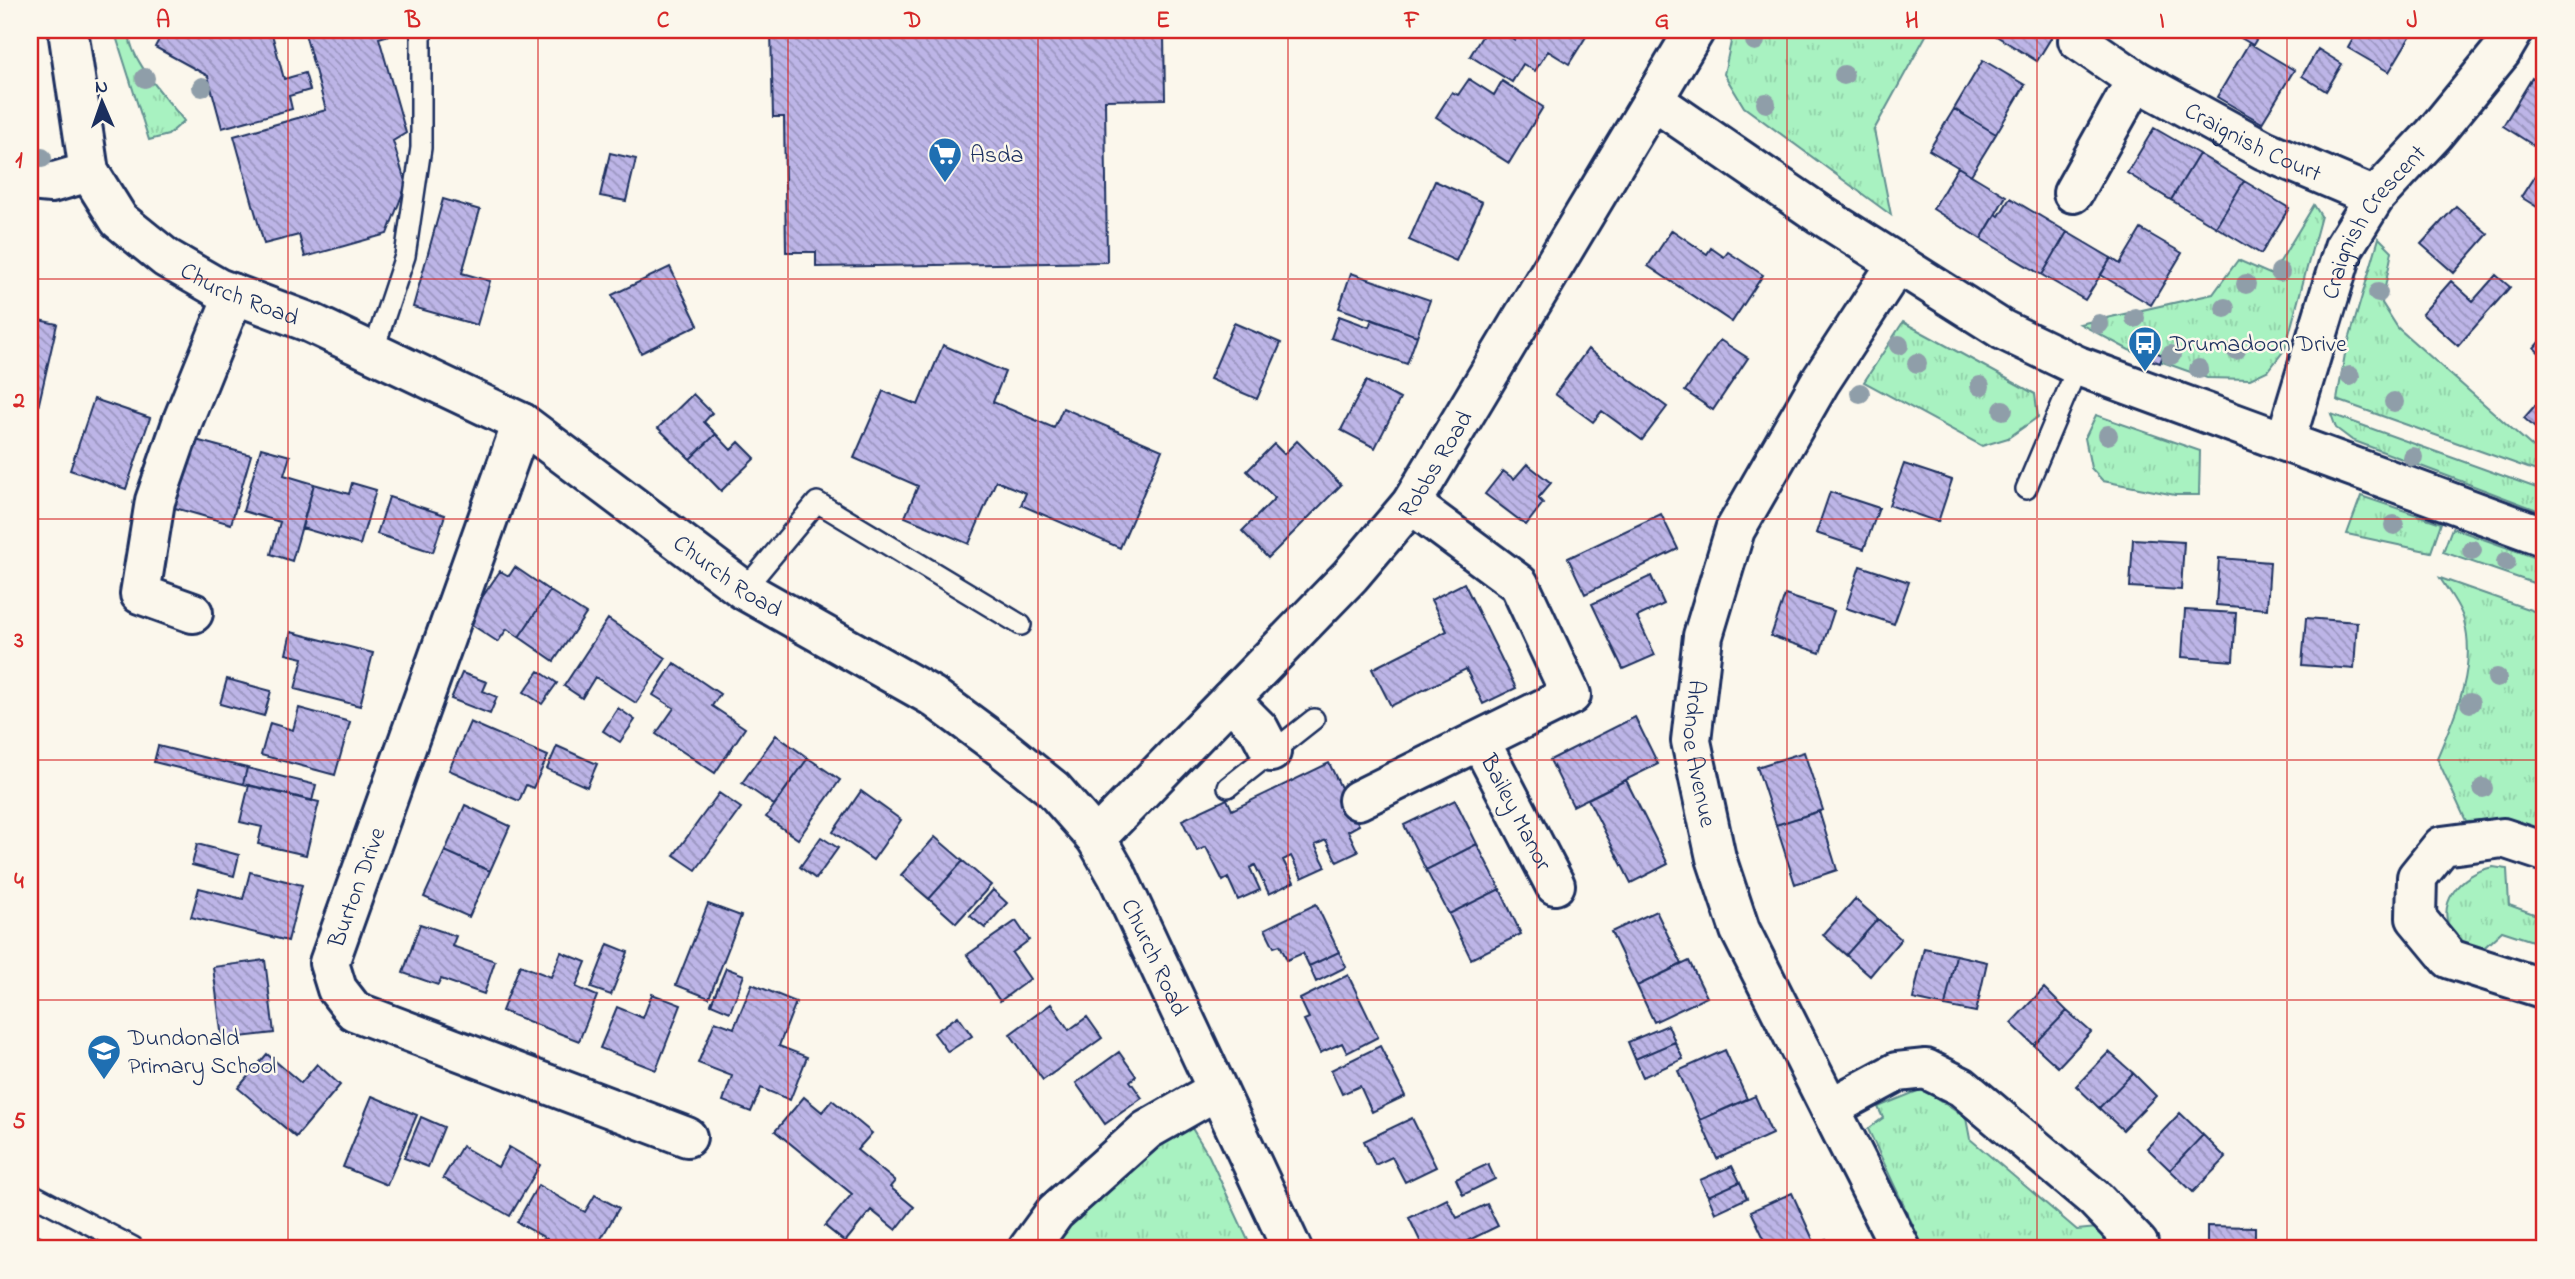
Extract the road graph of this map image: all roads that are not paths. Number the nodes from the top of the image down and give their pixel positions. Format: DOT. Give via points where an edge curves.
graph roads {
  1 [pos="68,30"];
  2 [pos="421,30"];
  3 [pos="1695,30"];
  4 [pos="2514,30"];
  5 [pos="2078,40"];
  6 [pos="2136,80"];
  7 [pos="1653,100"];
  8 [pos="89,172"];
  9 [pos="30,181"];
  10 [pos="2073,193"];
  11 [pos="2375,197"];
  12 [pos="1897,264"];
  13 [pos="234,294"];
  14 [pos="373,352"];
  15 [pos="2078,366"];
  16 [pos="522,423"];
  17 [pos="2285,442"];
  18 [pos="2026,489"];
  19 [pos="1410,504"];
  20 [pos="2545,537"];
  21 [pos="744,590"];
  22 [pos="193,613"];
  23 [pos="1021,625"];
  24 [pos="1230,700"];
  25 [pos="1314,719"];
  26 [pos="1480,741"];
  27 [pos="1271,752"];
  28 [pos="1228,787"];
  29 [pos="1358,800"];
  30 [pos="1096,838"];
  31 [pos="2545,852"];
  32 [pos="1555,885"];
  33 [pos="2545,989"];
  34 [pos="1217,1090"];
  35 [pos="1830,1108"];
  36 [pos="687,1137"];
  37 [pos="30,1193"];
  38 [pos="133,1247"];
  39 [pos="1028,1249"];
  40 [pos="1292,1249"];
  41 [pos="1901,1249"];
  42 [pos="2137,1249"];
  1 -- 8 [label="street, Church Road"];
  2 -- 14 [label="lane" via="421,148 405,256"];
  3 -- 7 [label="street, Robbs Road"];
  4 -- 11 [label="street, Craignish Crescent" via="2434,134"];
  5 -- 6 [label="street, Craignish Court"];
  6 -- 10 [label="street"];
  6 -- 11 [label="street, Craignish Court" via="2264,150"];
  7 -- 12 [label="street"];
  7 -- 19 [label="street, Robbs Road"];
  8 -- 9 [label="street" via="51,183"];
  8 -- 13 [label="street, Church Road" via="119,220 166,258"];
  11 -- 17 [label="street, Craignish Crescent" via="2344,247"];
  12 -- 15 [label="street" via="2003,330"];
  12 -- 35 [label="street, Ardnoe Avenue" via="1820,382 1735,530 1703,636 1691,741 1716,858 1740,930"];
  13 -- 14 [label="street, Church Road"];
  13 -- 22 [label="street" via="155,501 140,594"];
  14 -- 16 [label="street, Church Road"];
  15 -- 17 [label="street"];
  15 -- 18 [label="lane"];
  16 -- 21 [label="street, Church Road"];
  16 -- 36 [label="street, Burton Drive" via="329,962 337,989 354,1012"];
  17 -- 20 [label="street"];
  19 -- 24 [label="street, Robbs Road" via="1350,576"];
  19 -- 26 [label="street, Bailey Manor" via="1518,584 1571,695"];
  21 -- 23 [label="lane" via="817,502"];
  21 -- 30 [label="street, Church Road" via="932,696 1053,789"];
  24 -- 27 [label="street" via="1259,729"];
  24 -- 30 [label="street, Robbs Road"];
  25 -- 27 [label="lane"];
  26 -- 29 [label="street, Bailey Manor"];
  26 -- 32 [label="street, Bailey Manor"];
  27 -- 28 [label="lane"];
  30 -- 34 [label="street, Church Road"];
  31 -- 33 [label="street" via="2503,838 2442,846 2417,877 2416,918 2450,959"];
  34 -- 39 [label="street" via="1147,1130 1055,1212"];
  34 -- 40 [label="street, Church Road"];
  35 -- 41 [label="street, Ardnoe Avenue"];
  35 -- 42 [label="street" via="1897,1072 1926,1069 1962,1087 2095,1199 2138,1244"];
  37 -- 38 [label="lane"];
}
